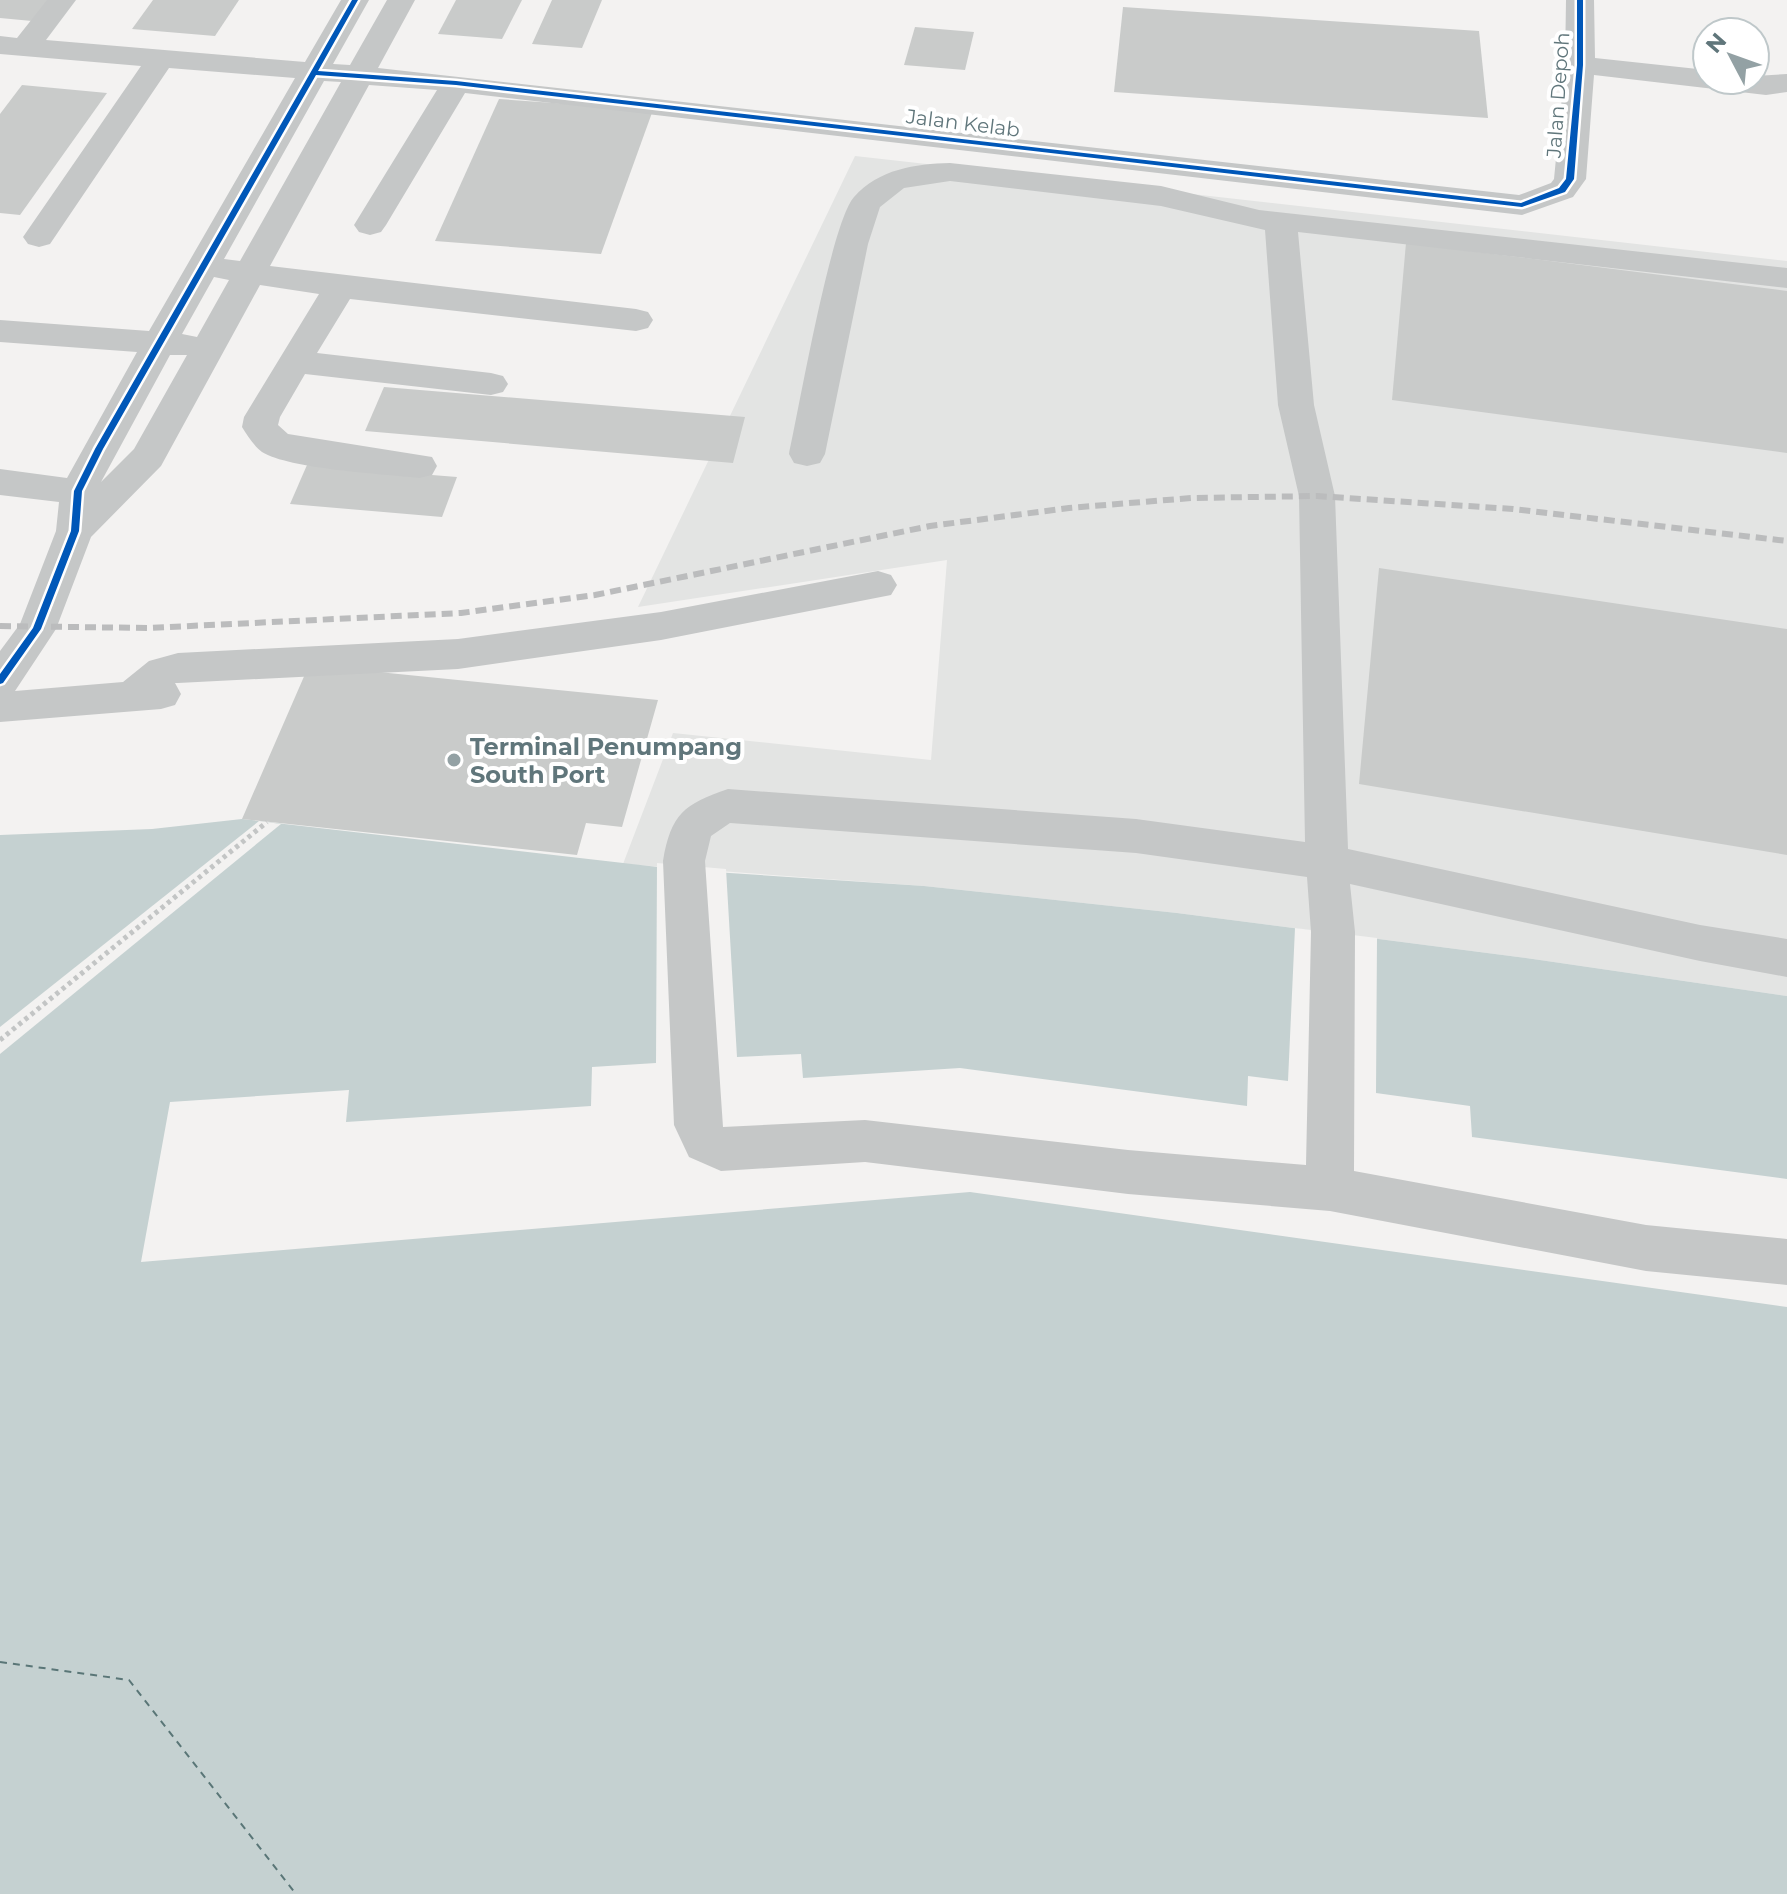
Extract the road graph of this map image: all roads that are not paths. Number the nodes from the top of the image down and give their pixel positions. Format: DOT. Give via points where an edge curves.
graph roads {
  1 [pos="62,0"];
  2 [pos="355,0"];
  3 [pos="401,0"];
  4 [pos="1580,0"];
  5 [pos="13,46"];
  6 [pos="160,59"];
  7 [pos="1580,65"];
  8 [pos="314,73"];
  9 [pos="356,75"];
  10 [pos="1691,77"];
  11 [pos="456,83"];
  12 [pos="1562,190"];
  13 [pos="1281,220"];
  14 [pos="370,225"];
  15 [pos="39,237"];
  16 [pos="206,266"];
  17 [pos="253,274"];
  18 [pos="1787,278"];
  19 [pos="340,287"];
  20 [pos="636,320"];
  21 [pos="0,331"];
  22 [pos="161,343"];
  23 [pos="211,346"];
  24 [pos="295,362"];
  25 [pos="491,384"];
  26 [pos="807,454"];
  27 [pos="419,466"];
  28 [pos="0,482"];
  29 [pos="94,493"];
  30 [pos="878,585"];
  31 [pos="0,681"];
  32 [pos="302,681"];
  33 [pos="133,696"];
  34 [pos="0,707"];
  35 [pos="1327,862"];
  36 [pos="1787,958"];
  37 [pos="1330,1189"];
  38 [pos="1787,1262"];
  1 -- 5 [label="street"];
  2 -- 8 [label="street"];
  3 -- 9 [label="street"];
  4 -- 7 [label="street, Jalan Depoh"];
  5 -- 6 [label="street, Jalan Kelab"];
  6 -- 8 [label="street, Jalan Kelab"];
  6 -- 15 [label="street"];
  7 -- 10 [label="street"];
  7 -- 12 [label="street, Jalan Depoh" via="1570,179"];
  8 -- 9 [label="street, Jalan Kelab"];
  8 -- 16 [label="street"];
  9 -- 11 [label="street, Jalan Kelab"];
  9 -- 17 [label="street"];
  11 -- 12 [label="street, Jalan Kelab" via="1522,205"];
  11 -- 14 [label="street"];
  13 -- 18 [label="street"];
  13 -- 26 [label="street" via="1259,220 1161,196 950,172 893,181 866,203 852,244"];
  13 -- 35 [label="street" via="1296,405 1317,496"];
  16 -- 17 [label="street"];
  16 -- 22 [label="street"];
  17 -- 19 [label="street"];
  17 -- 23 [label="street"];
  19 -- 20 [label="street"];
  19 -- 24 [label="street"];
  21 -- 22 [label="street"];
  22 -- 23 [label="street"];
  22 -- 29 [label="street"];
  23 -- 29 [label="street" via="148,457"];
  24 -- 25 [label="street"];
  24 -- 27 [label="street" via="262,417 264,435 293,449"];
  28 -- 29 [label="street"];
  29 -- 31 [label="street" via="37,629"];
  30 -- 33 [label="street" via="661,626 458,654 178,668 163,671"];
  32 -- 33 [label="street"];
  33 -- 34 [label="street"];
  35 -- 36 [label="street"];
  35 -- 37 [label="street" via="1333,932"];
  35 -- 37 [label="street" via="1136,836 728,806 700,815 689,833 684,861 697,1125 706,1142 721,1150 865,1141"];
  37 -- 38 [label="street" via="1646,1248"];
}
